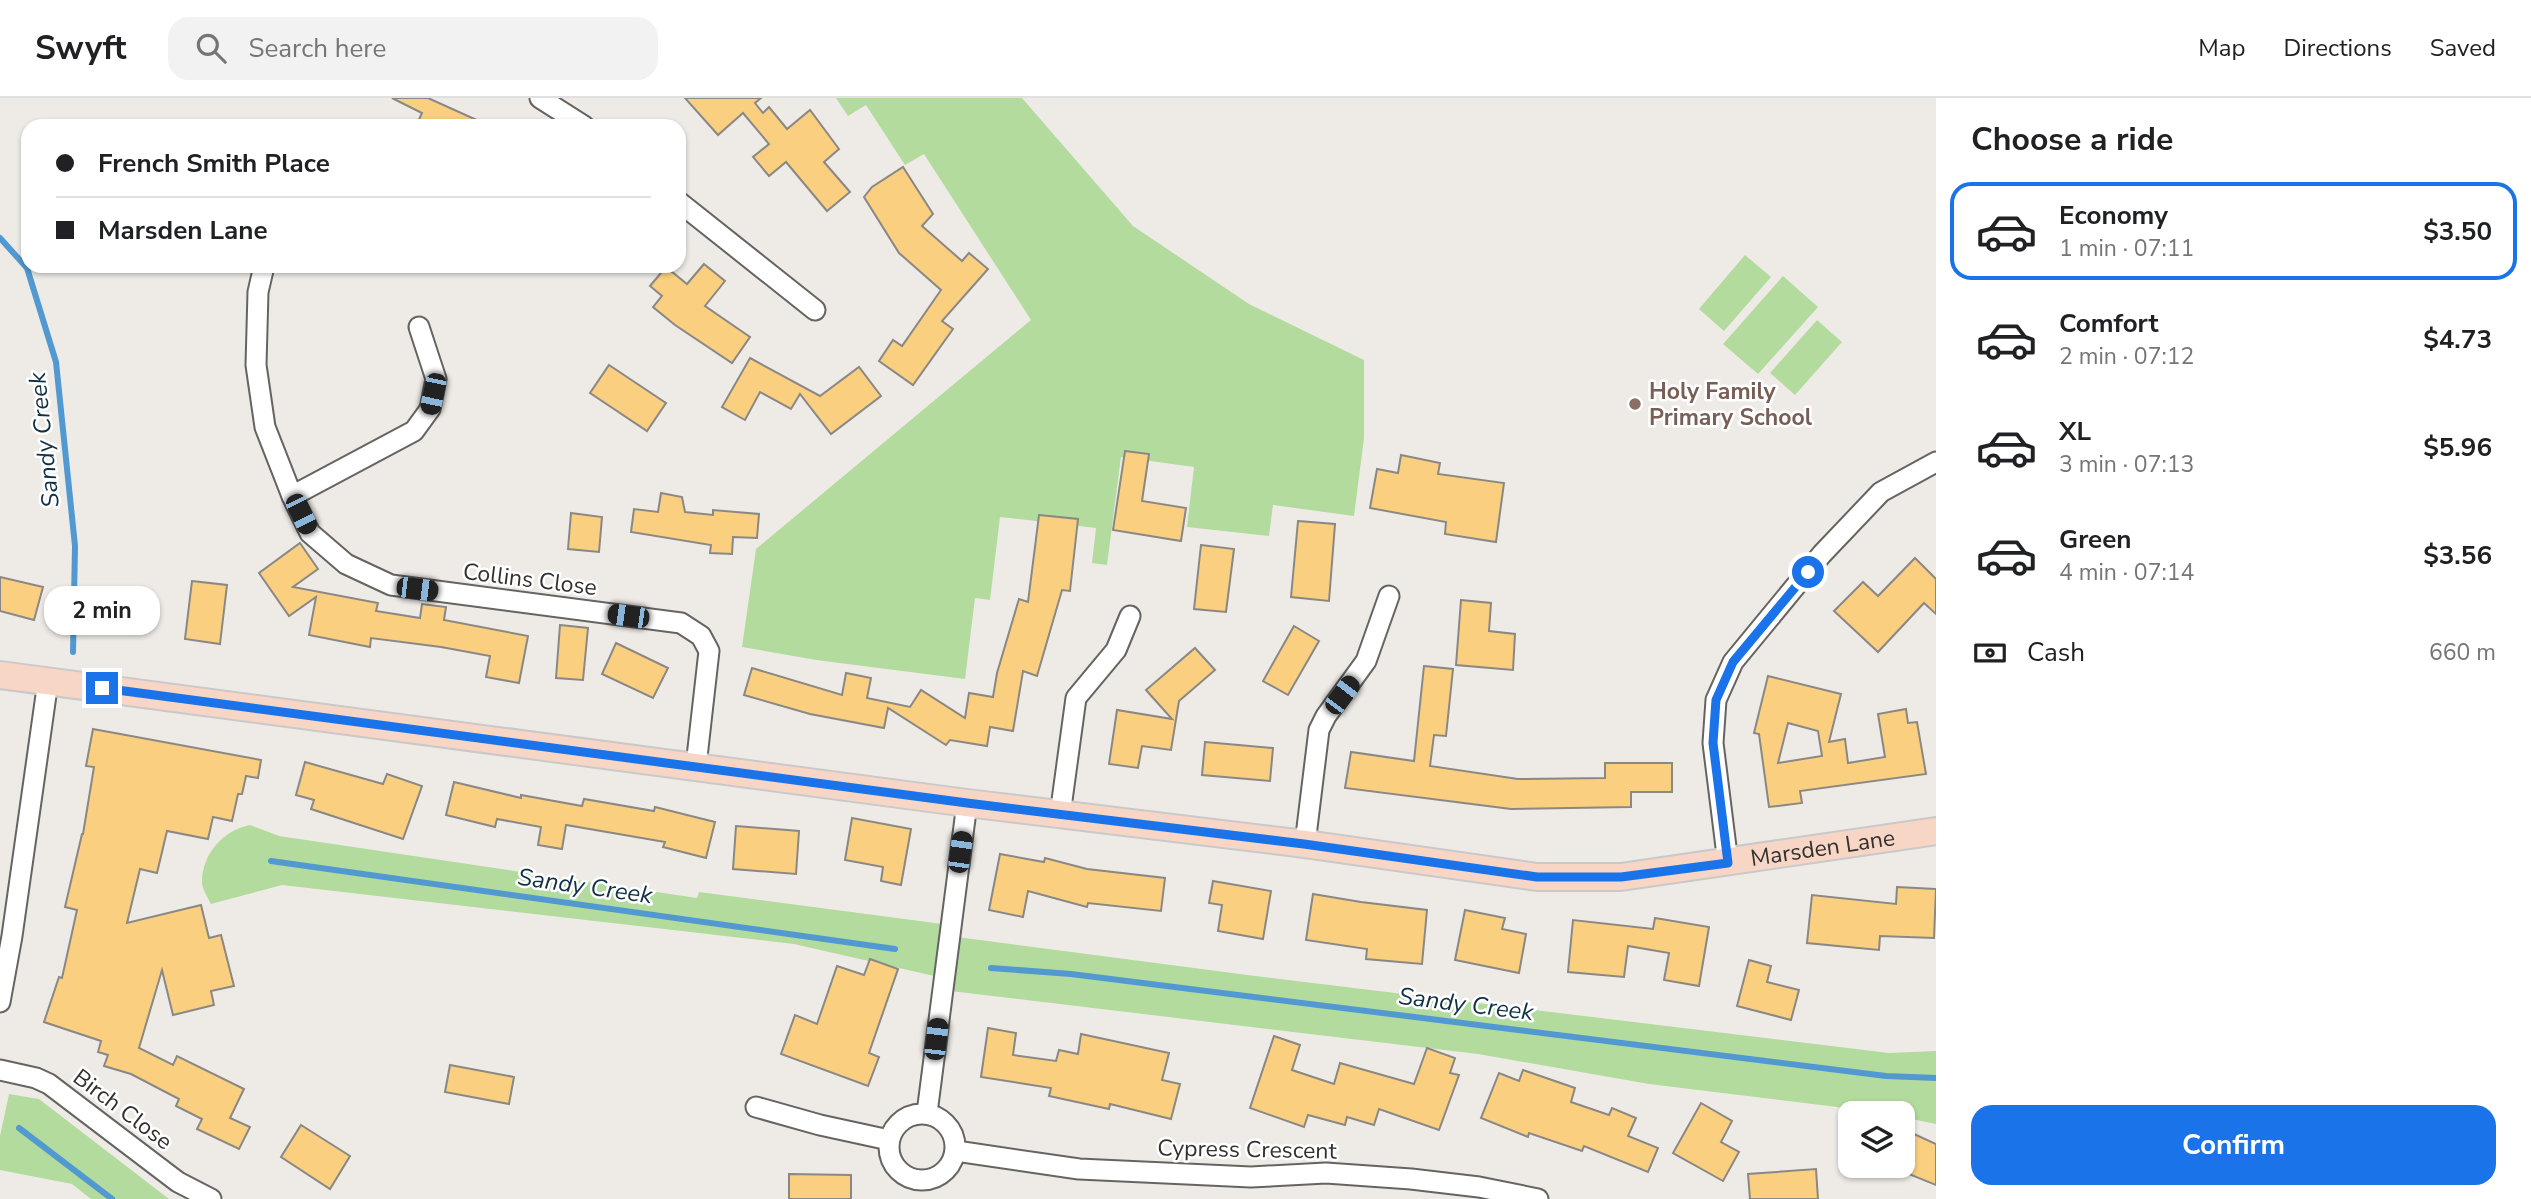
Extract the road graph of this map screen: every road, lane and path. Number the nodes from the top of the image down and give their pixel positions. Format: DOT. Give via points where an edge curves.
graph roads {
  1 [pos="540,98"];
  2 [pos="573,119"];
  3 [pos="686,208"];
  4 [pos="262,273"];
  5 [pos="815,310"];
  6 [pos="419,327"];
  7 [pos="1936,462"];
  8 [pos="292,496"];
  9 [pos="1389,596"];
  10 [pos="1130,615"];
  11 [pos="0,675"];
  12 [pos="48,681"];
  13 [pos="696,766"];
  14 [pos="967,803"];
  15 [pos="1060,815"];
  16 [pos="1936,831"];
  17 [pos="1304,844"];
  18 [pos="1728,863"];
  19 [pos="0,1002"];
  20 [pos="0,1070"];
  21 [pos="756,1107"];
  22 [pos="927,1114"];
  23 [pos="889,1140"];
  24 [pos="956,1151"];
  25 [pos="920,1190"];
  26 [pos="211,1199"];
  27 [pos="1538,1199"];
  1 -- 2 [label="street"];
  3 -- 5 [label="street"];
  4 -- 8 [label="street" via="256,365 265,427"];
  6 -- 8 [label="street" via="436,379 430,410 414,431"];
  7 -- 18 [label="street" via="1881,492 1822,554 1733,662 1716,700 1713,743"];
  8 -- 13 [label="street, Collins Close" via="310,533 346,564 391,585 681,623 701,636 709,651"];
  9 -- 17 [label="street" via="1366,661 1319,730"];
  10 -- 15 [label="street" via="1115,650 1076,698"];
  11 -- 12 [label="main road, Marsden Lane"];
  12 -- 13 [label="main road, Marsden Lane"];
  12 -- 19 [label="street"];
  13 -- 14 [label="main road, Marsden Lane"];
  14 -- 15 [label="main road, Marsden Lane"];
  14 -- 22 [label="street"];
  15 -- 17 [label="main road, Marsden Lane"];
  16 -- 18 [label="main road, Marsden Lane"];
  17 -- 18 [label="main road, Marsden Lane" via="1537,877 1621,877"];
  20 -- 26 [label="street, Birch Close" via="49,1084 178,1182"];
  21 -- 23 [label="street"];
  22 -- 23 [label="street" via="903,1119"];
  22 -- 24 [label="street" via="949,1127"];
  23 -- 25 [label="street" via="896,1168"];
  24 -- 25 [label="street" via="944,1172"];
  24 -- 27 [label="street, Cypress Crescent" via="1079,1169 1411,1178"];
}
